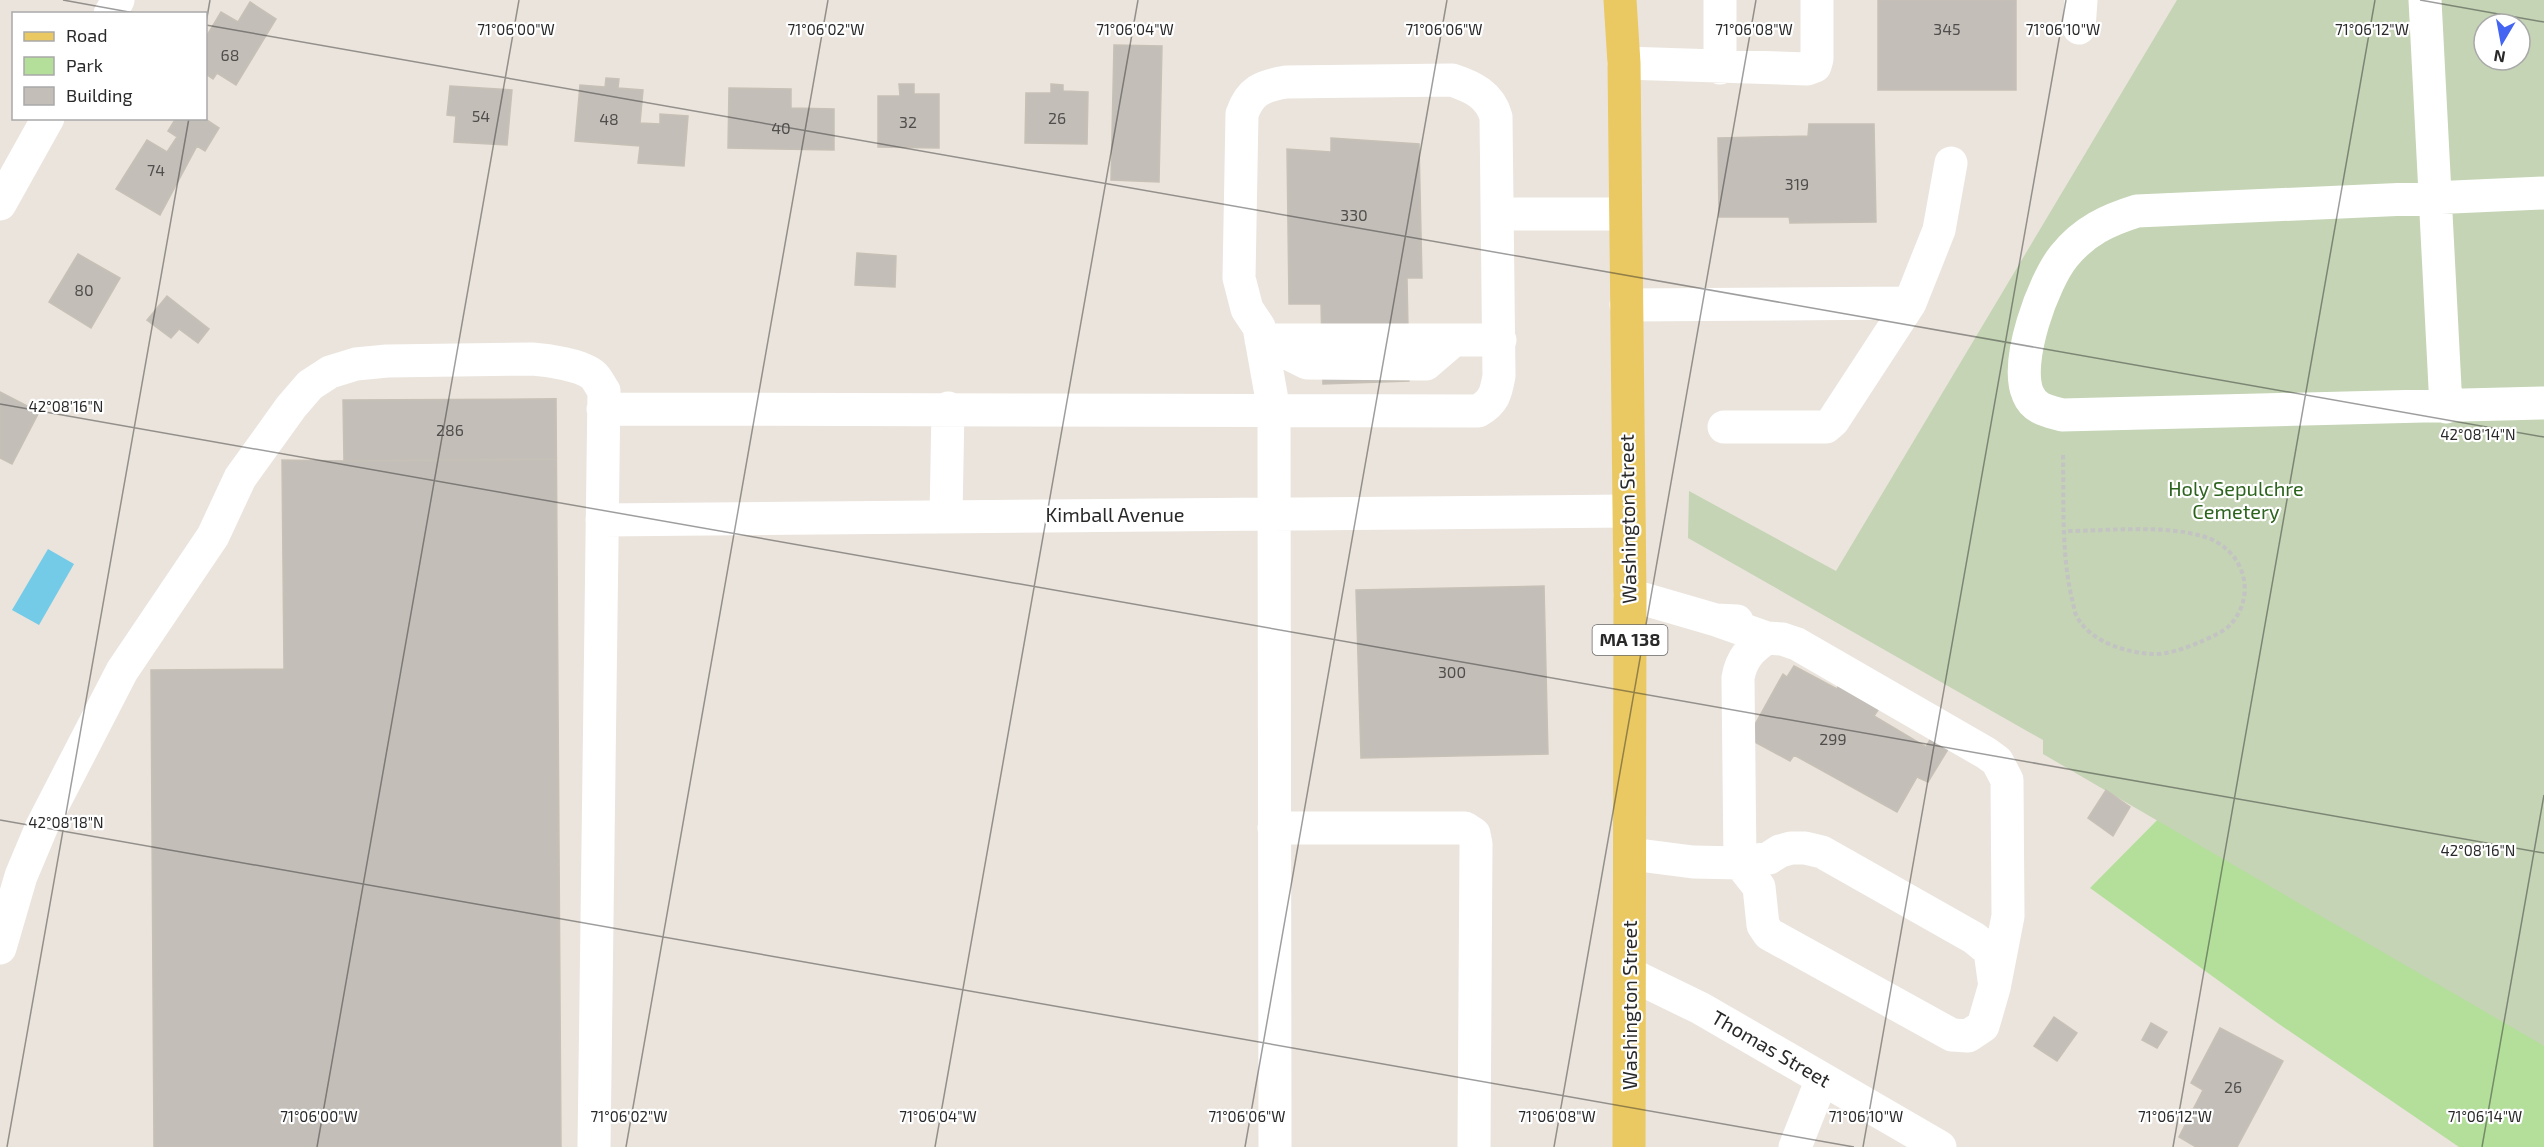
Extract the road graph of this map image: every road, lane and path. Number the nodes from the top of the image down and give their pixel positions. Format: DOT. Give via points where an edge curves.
graph roads {
  1 [pos="1620,0"];
  2 [pos="1720,0"];
  3 [pos="1817,0"];
  4 [pos="2425,0"];
  5 [pos="1624,63"];
  6 [pos="1720,68"];
  7 [pos="47,120"];
  8 [pos="1951,163"];
  9 [pos="2544,193"];
  10 [pos="2434,196"];
  11 [pos="0,204"];
  12 [pos="1498,214"];
  13 [pos="1624,214"];
  14 [pos="1910,303"];
  15 [pos="1626,305"];
  16 [pos="1261,340"];
  17 [pos="1500,340"];
  18 [pos="2544,403"];
  19 [pos="2446,406"];
  20 [pos="948,408"];
  21 [pos="603,409"];
  22 [pos="1274,411"];
  23 [pos="2061,415"];
  24 [pos="1724,427"];
  25 [pos="1628,511"];
  26 [pos="1272,514"];
  27 [pos="946,517"];
  28 [pos="602,520"];
  29 [pos="2065,531"];
  30 [pos="1629,595"];
  31 [pos="1716,620"];
  32 [pos="1767,638"];
  33 [pos="1274,828"];
  34 [pos="1631,854"];
  35 [pos="1740,863"];
  36 [pos="0,948"];
  37 [pos="1630,974"];
  38 [pos="1994,988"];
  39 [pos="1822,1079"];
  40 [pos="594,1147"];
  41 [pos="1275,1147"];
  42 [pos="1474,1147"];
  43 [pos="1629,1147"];
  44 [pos="1795,1147"];
  45 [pos="1940,1147"];
  1 -- 5 [label="main road, Washington Street / MA 138"];
  2 -- 6 [label="street"];
  3 -- 6 [label="street" via="1815,66"];
  4 -- 10 [label="street"];
  5 -- 6 [label="street"];
  5 -- 13 [label="main road, Washington Street / MA 138"];
  7 -- 11 [label="street"];
  8 -- 14 [label="street" via="1939,230"];
  9 -- 10 [label="street"];
  10 -- 19 [label="street"];
  10 -- 23 [label="street" via="2137,211 2108,220 2086,234 2063,257 2045,290 2032,329 2025,369 2028,394 2038,408"];
  12 -- 13 [label="street"];
  12 -- 16 [label="street" via="1496,117 1492,104 1470,86 1452,80 1286,82 1256,92 1247,99 1242,114 1239,278"];
  12 -- 17 [label="street"];
  13 -- 15 [label="main road, Washington Street / MA 138"];
  14 -- 15 [label="street"];
  14 -- 24 [label="street" via="1826,427"];
  15 -- 25 [label="main road, Washington Street / MA 138"];
  16 -- 17 [label="street"];
  16 -- 22 [label="street"];
  17 -- 22 [label="street" via="1496,394 1490,404 1478,411"];
  18 -- 19 [label="street"];
  19 -- 23 [label="street"];
  20 -- 21 [label="street"];
  20 -- 22 [label="street"];
  20 -- 27 [label="street"];
  21 -- 28 [label="street"];
  21 -- 36 [label="street" via="604,391 593,375 551,360 356,364 330,372 310,385 240,478 213,536 122,671 42,826 21,876"];
  22 -- 26 [label="street"];
  23 -- 29 [label="path"];
  25 -- 26 [label="street, Kimball Avenue"];
  25 -- 30 [label="main road, Washington Street / MA 138"];
  26 -- 27 [label="street, Kimball Avenue"];
  26 -- 33 [label="street"];
  27 -- 28 [label="street, Kimball Avenue"];
  28 -- 40 [label="street"];
  29 -- 29 [label="path" via="2067,576 2077,617 2096,637 2119,648 2153,654 2186,648 2231,624 2240,606 2244,574 2226,546 2215,541 2176,532"];
  30 -- 31 [label="street"];
  30 -- 34 [label="main road, Washington Street / MA 138"];
  31 -- 32 [label="street"];
  31 -- 38 [label="street" via="1728,623 1775,617 1797,622 2014,749 2025,768 2020,921"];
  32 -- 35 [label="street" via="1746,655 1738,678"];
  32 -- 38 [label="street" via="1797,644 1986,753 2004,770 2009,792 2008,916"];
  33 -- 41 [label="street"];
  33 -- 42 [label="street" via="1465,828 1474,834"];
  34 -- 35 [label="street"];
  34 -- 37 [label="main road, Washington Street / MA 138"];
  35 -- 38 [label="street" via="1769,858 1791,848 1822,852 1974,938 1990,951"];
  35 -- 38 [label="street" via="1759,887 1763,925 1769,934 1952,1035 1968,1036 1983,1026"];
  37 -- 39 [label="street, Thomas Street" via="1700,1008"];
  37 -- 43 [label="main road, Washington Street / MA 138"];
  39 -- 44 [label="street"];
  39 -- 45 [label="street, Thomas Street"];
}
